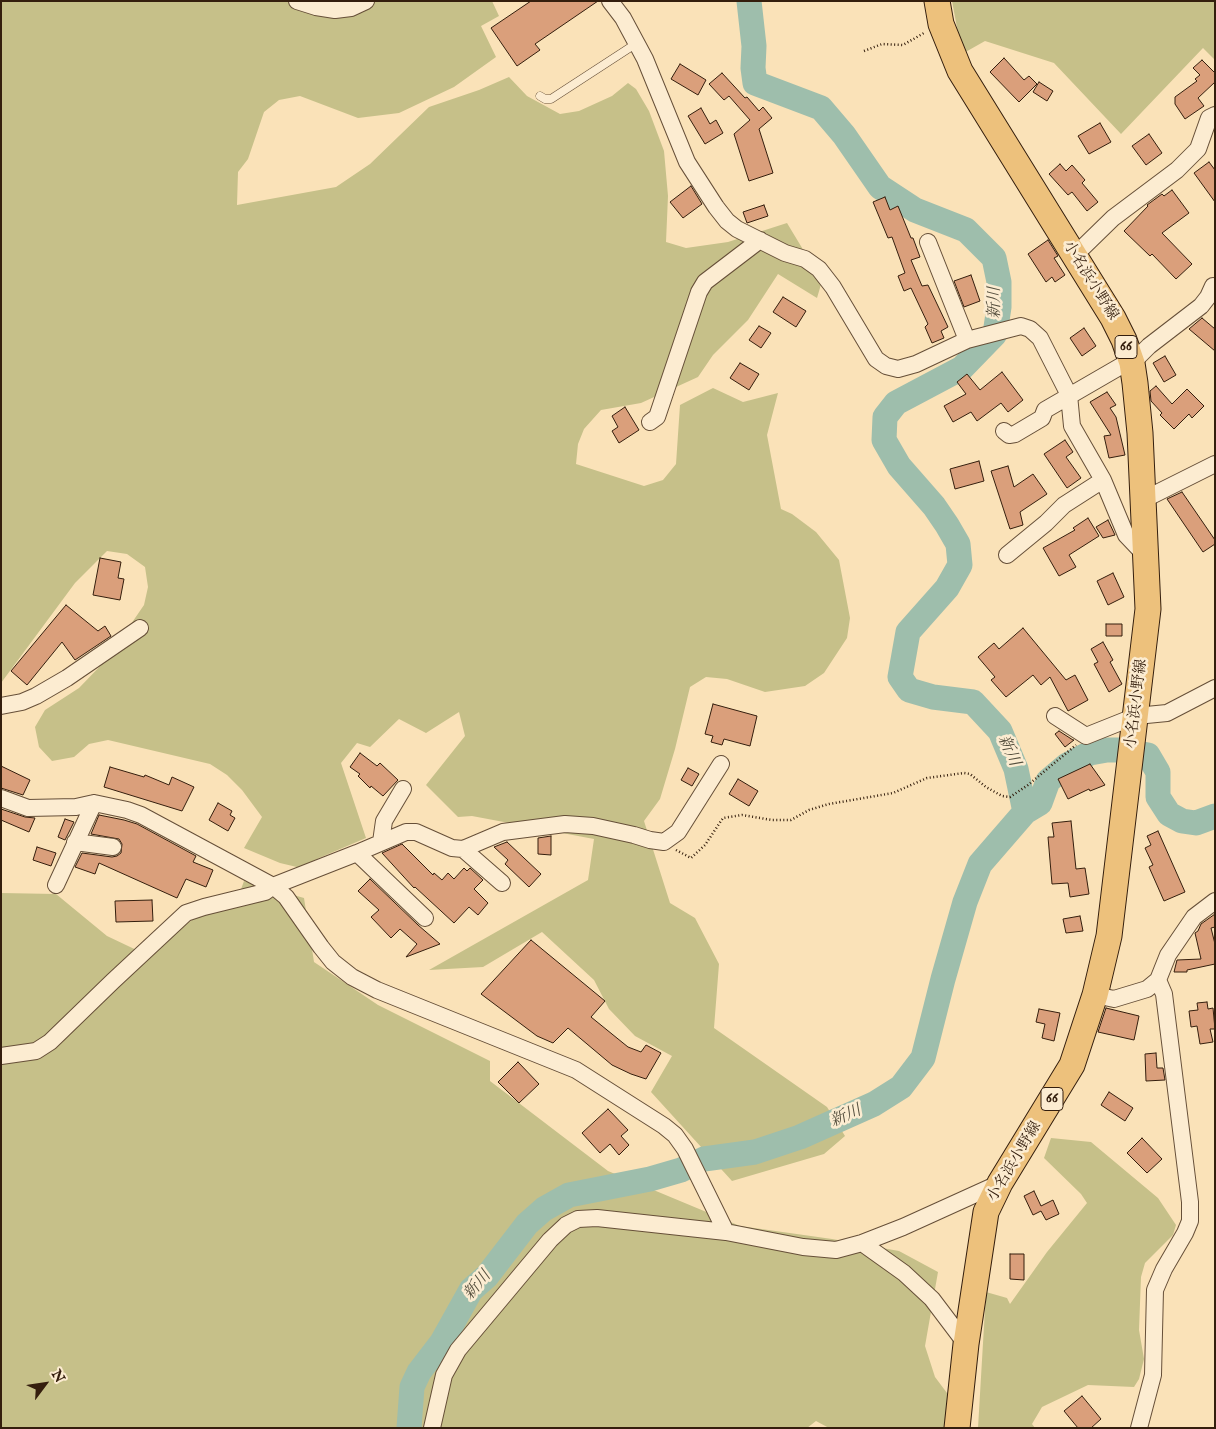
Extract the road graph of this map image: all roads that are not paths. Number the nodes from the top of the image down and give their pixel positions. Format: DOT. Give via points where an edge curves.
graph roads {
  1 [pos="296,1"];
  2 [pos="366,1"];
  3 [pos="610,1"];
  4 [pos="939,13"];
  5 [pos="637,42"];
  6 [pos="540,96"];
  7 [pos="1215,115"];
  8 [pos="760,240"];
  9 [pos="928,242"];
  10 [pos="1074,256"];
  11 [pos="1213,286"];
  12 [pos="971,338"];
  13 [pos="1132,363"];
  14 [pos="1069,395"];
  15 [pos="650,422"];
  16 [pos="1004,431"];
  17 [pos="1215,464"];
  18 [pos="1103,480"];
  19 [pos="1143,500"];
  20 [pos="1007,555"];
  21 [pos="1146,556"];
  22 [pos="140,628"];
  23 [pos="1215,688"];
  24 [pos="1,706"];
  25 [pos="1055,716"];
  26 [pos="1136,716"];
  27 [pos="721,764"];
  28 [pos="403,789"];
  29 [pos="1,798"];
  30 [pos="94,803"];
  31 [pos="75,842"];
  32 [pos="381,842"];
  33 [pos="113,847"];
  34 [pos="463,849"];
  35 [pos="358,854"];
  36 [pos="502,883"];
  37 [pos="56,885"];
  38 [pos="273,886"];
  39 [pos="1215,901"];
  40 [pos="425,918"];
  41 [pos="1158,980"];
  42 [pos="1095,995"];
  43 [pos="1,1056"];
  44 [pos="1000,1183"];
  45 [pos="726,1232"];
  46 [pos="862,1243"];
  47 [pos="966,1344"];
  48 [pos="432,1428"];
  49 [pos="957,1428"];
  50 [pos="1139,1428"];
  1 -- 2 [label="street" via="334,10 351,8"];
  3 -- 5 [label="street"];
  4 -- 10 [label="main road, 小名浜小野線 / 66" via="960,71"];
  5 -- 6 [label="lane" via="551,98"];
  5 -- 8 [label="street" via="696,177 728,221"];
  7 -- 10 [label="street" via="1209,118 1198,149 1176,170 1112,218"];
  8 -- 12 [label="street" via="805,259 819,269 834,287 876,359 886,366 898,368 916,364"];
  8 -- 15 [label="street" via="706,282 699,292 657,417"];
  9 -- 12 [label="street"];
  10 -- 13 [label="main road, 小名浜小野線 / 66" via="1113,318"];
  11 -- 13 [label="street" via="1201,306"];
  12 -- 14 [label="street" via="1021,326 1030,329 1040,338"];
  13 -- 14 [label="street"];
  13 -- 19 [label="main road, 小名浜小野線 / 66"];
  14 -- 16 [label="street" via="1045,410 1042,418 1015,434 1009,435"];
  14 -- 18 [label="street" via="1072,426"];
  17 -- 19 [label="street"];
  18 -- 20 [label="street" via="1064,505"];
  18 -- 21 [label="street" via="1126,535"];
  19 -- 21 [label="main road, 小名浜小野線 / 66"];
  21 -- 26 [label="main road, 小名浜小野線 / 66" via="1148,609"];
  22 -- 24 [label="street" via="36,696"];
  23 -- 26 [label="street" via="1167,713"];
  25 -- 26 [label="street" via="1086,736"];
  26 -- 42 [label="main road, 小名浜小野線 / 66" via="1109,936"];
  27 -- 34 [label="street" via="678,832 664,842 592,826 565,824 503,832"];
  28 -- 32 [label="street" via="384,821"];
  29 -- 30 [label="street" via="28,808 76,807"];
  30 -- 31 [label="street"];
  30 -- 38 [label="street" via="141,815"];
  31 -- 33 [label="street"];
  31 -- 37 [label="street"];
  32 -- 34 [label="street" via="406,832 416,832 452,848"];
  32 -- 35 [label="street"];
  34 -- 36 [label="street"];
  35 -- 38 [label="street"];
  35 -- 40 [label="street"];
  38 -- 43 [label="street" via="265,892 186,913 50,1042 36,1051"];
  38 -- 45 [label="street" via="286,897 333,962 352,977 576,1070 664,1126 675,1135 688,1157"];
  39 -- 41 [label="street" via="1194,917 1180,934"];
  41 -- 42 [label="street" via="1148,989 1114,999"];
  41 -- 50 [label="street" via="1164,994 1190,1221 1156,1290 1153,1375"];
  42 -- 44 [label="main road, 小名浜小野線 / 66" via="1072,1065"];
  44 -- 46 [label="street"];
  44 -- 47 [label="main road, 小名浜小野線 / 66" via="986,1212"];
  45 -- 46 [label="street" via="836,1250"];
  45 -- 48 [label="street" via="597,1218 578,1219 566,1225 458,1350 444,1374"];
  46 -- 47 [label="street" via="904,1273 932,1299"];
  47 -- 49 [label="main road, 小名浜小野線 / 66"];
}
